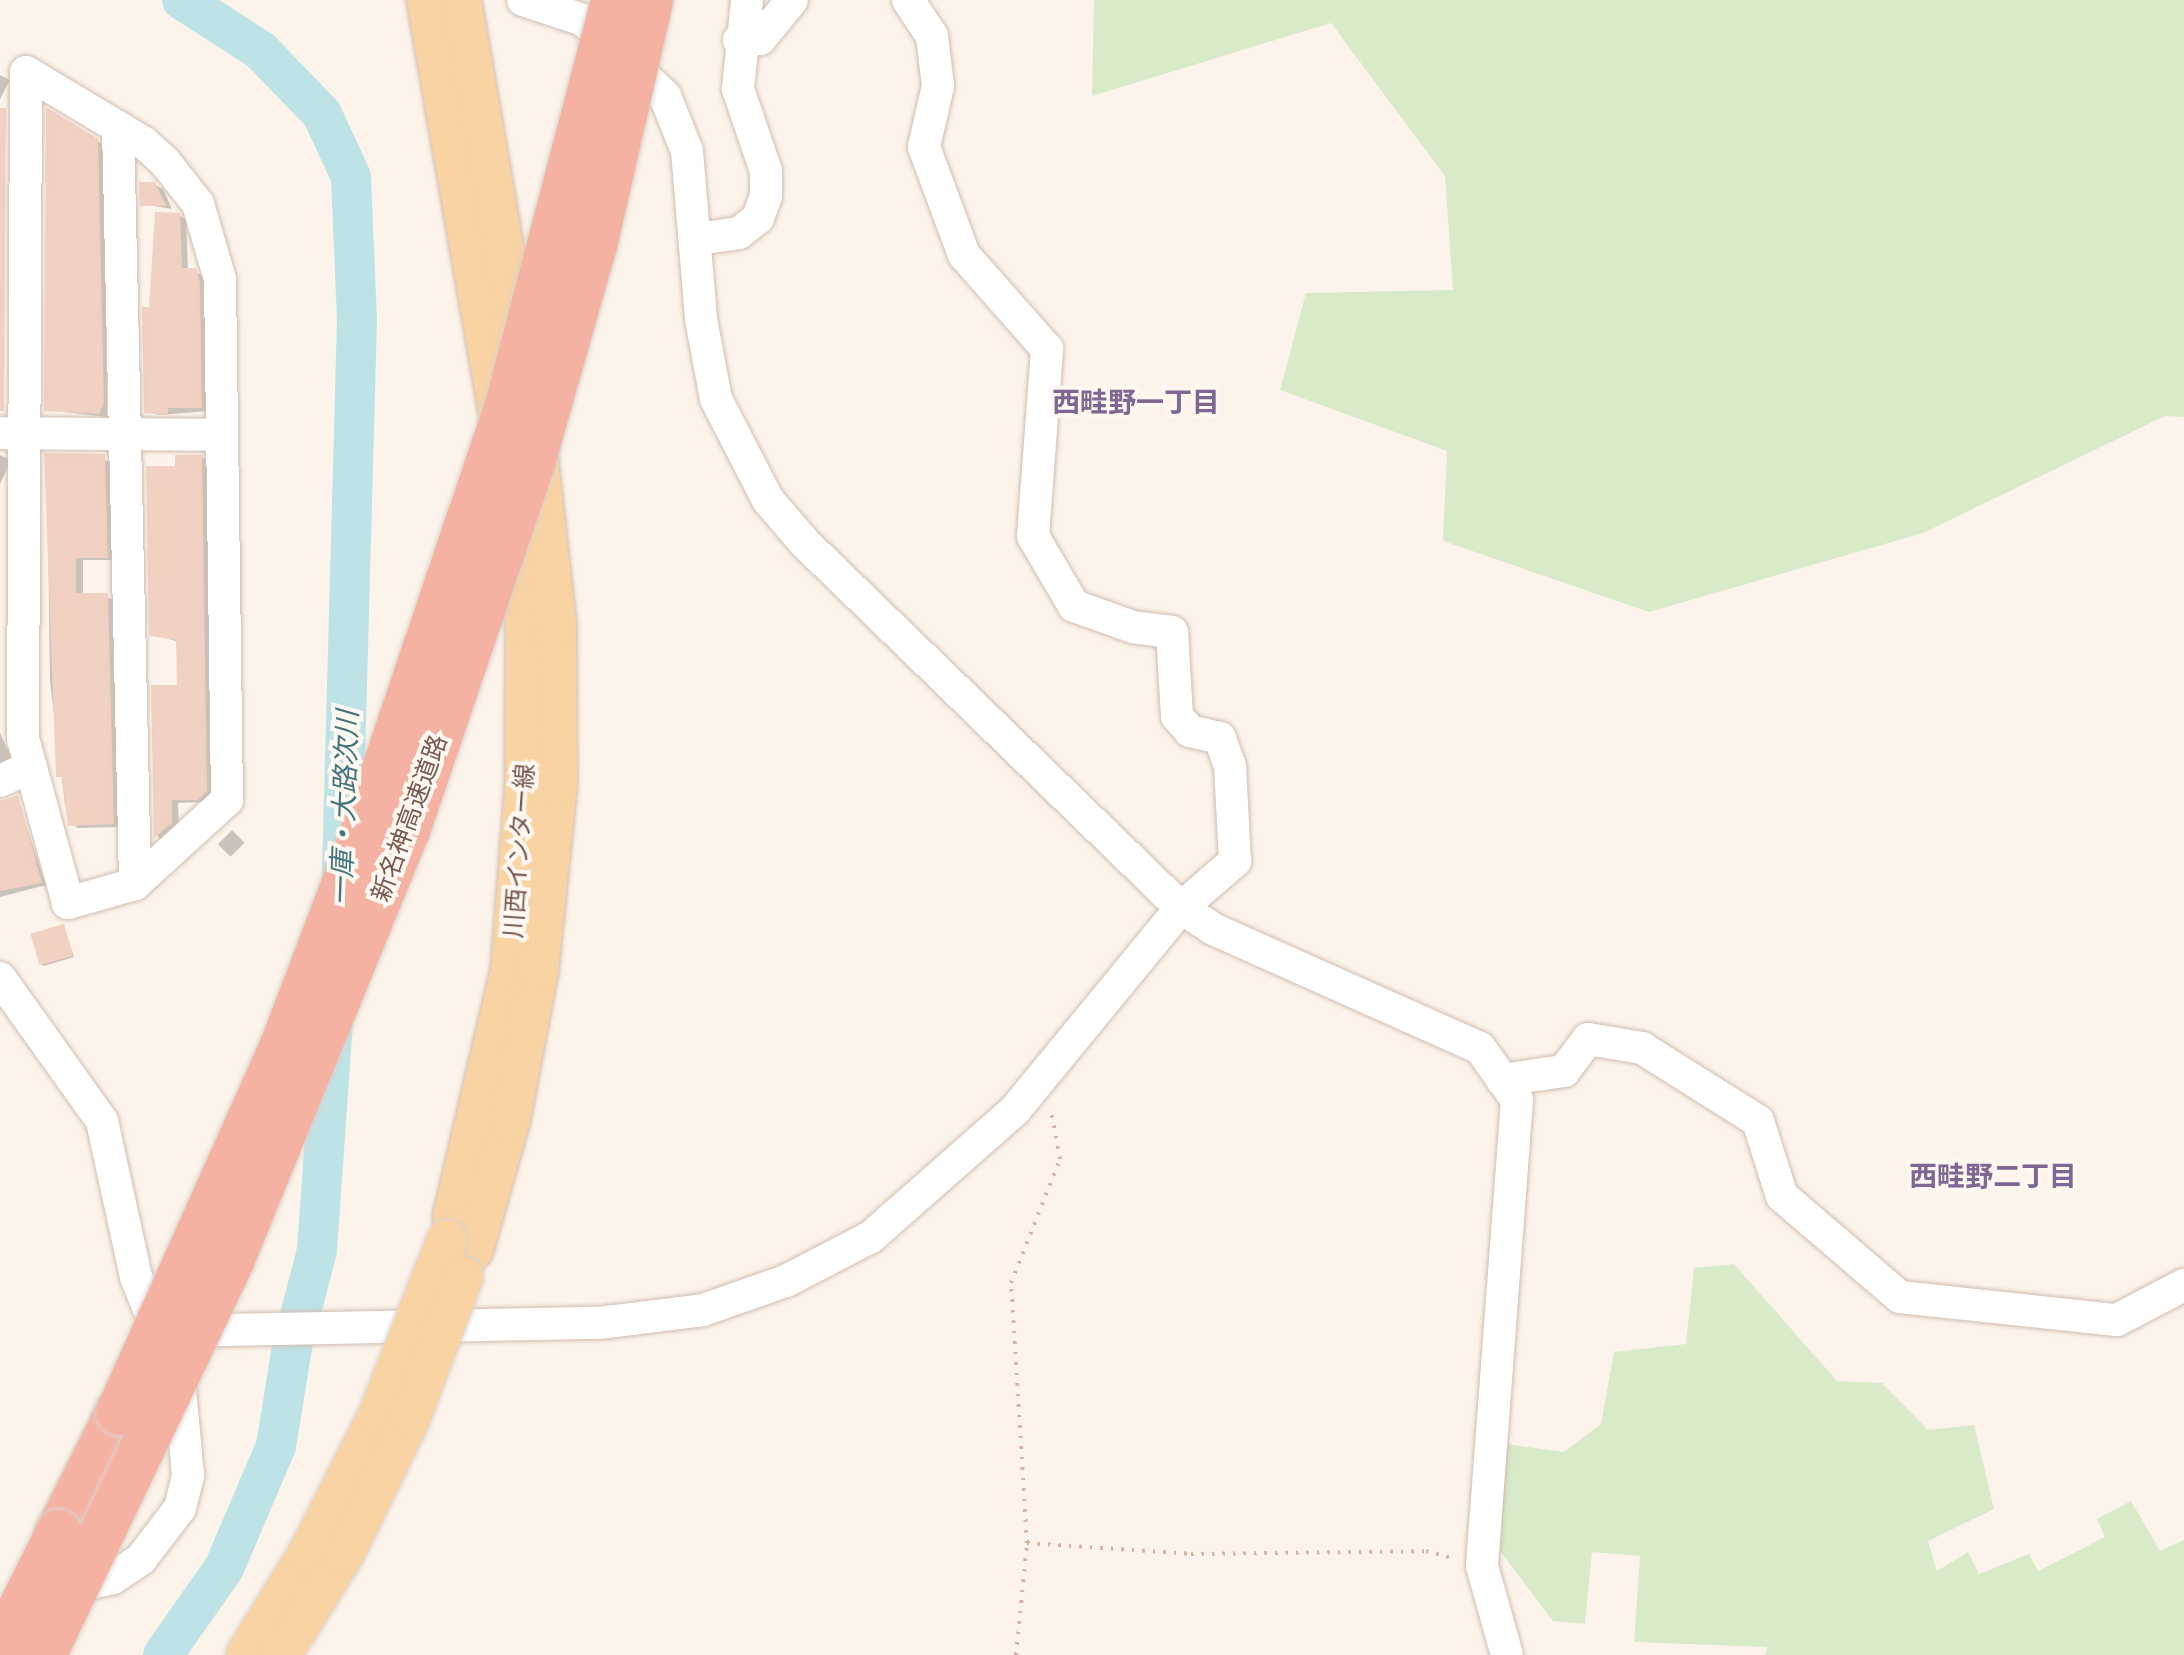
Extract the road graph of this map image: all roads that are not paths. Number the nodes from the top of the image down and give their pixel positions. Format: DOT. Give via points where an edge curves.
graph roads {
  1 [pos="427,0"];
  2 [pos="461,0"];
  3 [pos="523,0"];
  4 [pos="604,0"];
  5 [pos="613,0"];
  6 [pos="650,0"];
  7 [pos="746,0"];
  8 [pos="792,0"];
  9 [pos="908,0"];
  10 [pos="739,40"];
  11 [pos="13,67"];
  12 [pos="587,118"];
  13 [pos="118,127"];
  14 [pos="698,239"];
  15 [pos="13,432"];
  16 [pos="126,434"];
  17 [pos="220,435"];
  18 [pos="12,681"];
  19 [pos="30,767"];
  20 [pos="0,781"];
  21 [pos="135,884"];
  22 [pos="1180,908"];
  23 [pos="0,978"];
  24 [pos="1502,1080"];
  25 [pos="460,1245"];
  26 [pos="2184,1285"];
  27 [pos="172,1331"];
  28 [pos="0,1603"];
  29 [pos="0,1648"];
  30 [pos="42,1655"];
  31 [pos="246,1655"];
  32 [pos="281,1655"];
  33 [pos="1507,1655"];
  1 -- 25 [label="main road, 川西インター線" via="491,358 526,625 526,786 511,970"];
  2 -- 25 [label="main road, 川西インター線" via="544,494 556,624 557,784 538,971 510,1119"];
  3 -- 14 [label="street" via="583,20 665,96 687,152"];
  4 -- 12 [label="highway, bridge"];
  5 -- 12 [label="highway, 新名神高速道路, bridge"];
  6 -- 30 [label="highway, 新名神高速道路, bridge" via="594,245 532,462 407,830 232,1258"];
  7 -- 10 [label="street"];
  8 -- 10 [label="street" via="760,39"];
  9 -- 22 [label="street" via="932,36 938,86 924,147 964,255 1047,349 1033,536 1074,606 1133,627 1172,632 1177,716 1190,732 1220,738 1230,766 1235,861"];
  10 -- 14 [label="street" via="738,89 766,170 766,196 758,218 738,232"];
  11 -- 13 [label="street"];
  11 -- 15 [label="street"];
  12 -- 29 [label="highway, 新名神高速道路, bridge" via="508,402 357,848 281,1048 118,1412"];
  13 -- 16 [label="street"];
  13 -- 17 [label="street" via="165,162 198,204 210,233 220,279"];
  14 -- 22 [label="street" via="716,399 768,500"];
  15 -- 16 [label="street"];
  15 -- 18 [label="street"];
  16 -- 17 [label="street"];
  16 -- 21 [label="street"];
  17 -- 21 [label="street" via="227,800"];
  18 -- 19 [label="street"];
  19 -- 20 [label="street"];
  19 -- 21 [label="street" via="68,903"];
  22 -- 24 [label="street" via="1213,929 1480,1048"];
  22 -- 27 [label="street" via="1044,1078 870,1237 786,1280 704,1310 599,1322"];
  23 -- 27 [label="street" via="102,1121 136,1277 148,1306"];
  24 -- 26 [label="street" via="1564,1071 1588,1039 1642,1048 1758,1122 1782,1196 1900,1296 2116,1320"];
  24 -- 33 [label="street" via="1517,1100 1482,1566"];
  25 -- 31 [label="main road, 川西インター線, bridge" via="308,1554"];
  25 -- 32 [label="main road, 川西インター線, bridge" via="410,1418 346,1552"];
  27 -- 28 [label="street" via="187,1424 188,1475 180,1508 141,1559 113,1578"];
}
